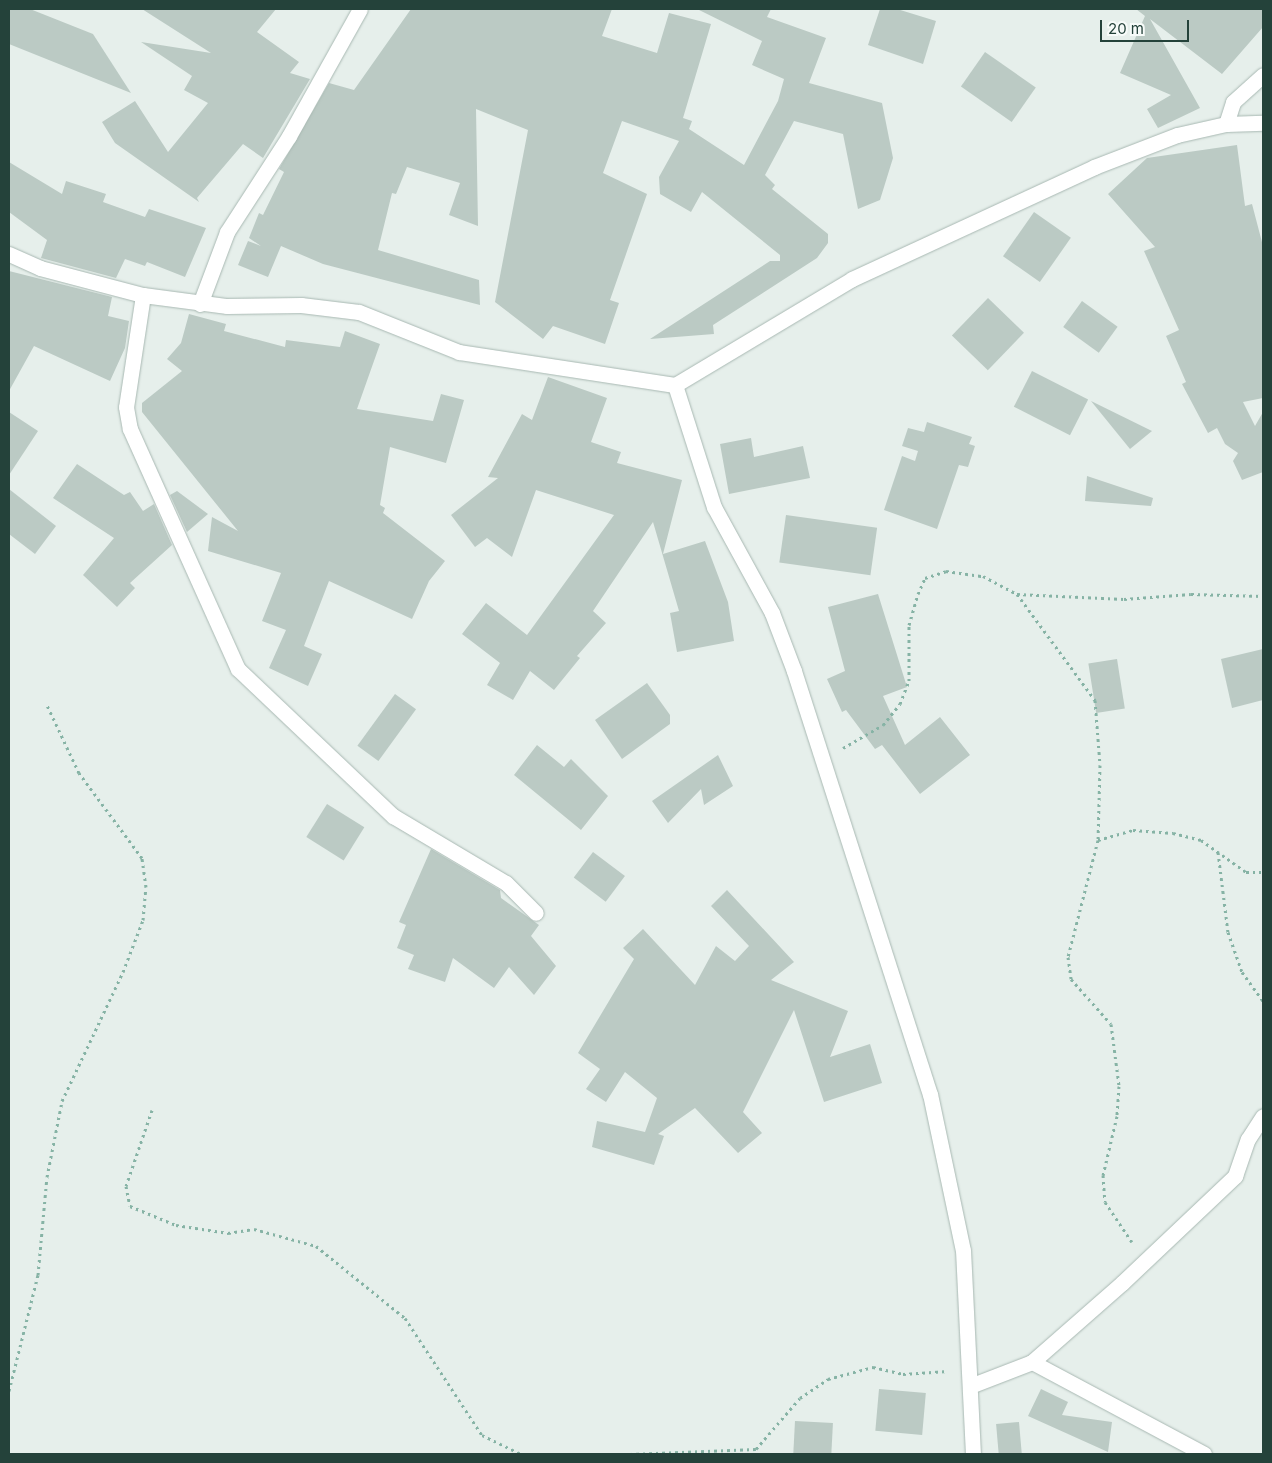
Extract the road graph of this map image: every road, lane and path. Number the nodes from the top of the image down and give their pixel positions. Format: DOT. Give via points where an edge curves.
graph roads {
  1 [pos="360,9"];
  2 [pos="1263,75"];
  3 [pos="1263,123"];
  4 [pos="1226,124"];
  5 [pos="9,254"];
  6 [pos="143,295"];
  7 [pos="200,304"];
  8 [pos="675,385"];
  9 [pos="1017,594"];
  10 [pos="1263,596"];
  11 [pos="46,702"];
  12 [pos="824,758"];
  13 [pos="1098,840"];
  14 [pos="1218,851"];
  15 [pos="1263,872"];
  16 [pos="536,912"];
  17 [pos="1263,1001"];
  18 [pos="152,1110"];
  19 [pos="1263,1116"];
  20 [pos="1145,1261"];
  21 [pos="1032,1362"];
  22 [pos="968,1370"];
  23 [pos="970,1386"];
  24 [pos="9,1391"];
  25 [pos="521,1454"];
  26 [pos="630,1454"];
  27 [pos="973,1454"];
  28 [pos="1204,1454"];
  1 -- 7 [label="street" via="289,136 227,232"];
  2 -- 4 [label="street" via="1232,102"];
  3 -- 4 [label="street"];
  4 -- 8 [label="street" via="1144,146 852,280"];
  5 -- 6 [label="street" via="40,268"];
  6 -- 7 [label="street"];
  6 -- 16 [label="street" via="126,406 130,429 238,669 393,816 506,883"];
  7 -- 8 [label="street" via="301,305 359,312 459,352"];
  8 -- 12 [label="street" via="714,507 772,613"];
  9 -- 10 [label="path" via="1124,599 1191,594"];
  9 -- 12 [label="path" via="967,572 946,571 925,578 909,624 909,682 900,704 883,725"];
  9 -- 13 [label="path" via="1095,700 1100,765"];
  11 -- 24 [label="path" via="80,773 142,858 146,887 143,920 123,972 62,1100 46,1177 38,1275"];
  12 -- 22 [label="street" via="930,1094 963,1250"];
  13 -- 14 [label="path" via="1133,830 1157,832 1202,840"];
  13 -- 20 [label="path" via="1068,957 1071,979 1111,1024 1119,1086 1117,1116 1102,1175 1105,1202"];
  14 -- 15 [label="path" via="1246,872"];
  14 -- 17 [label="path" via="1228,932 1242,972"];
  18 -- 25 [label="path" via="126,1186 130,1206 176,1225 228,1233 254,1229 316,1246 404,1318 482,1435"];
  19 -- 20 [label="street" via="1248,1139 1235,1176"];
  20 -- 21 [label="street"];
  21 -- 23 [label="street"];
  21 -- 28 [label="street"];
  22 -- 23 [label="street"];
  22 -- 26 [label="path" via="922,1374 873,1368 851,1371 800,1398 756,1449"];
  23 -- 27 [label="street"];
}
